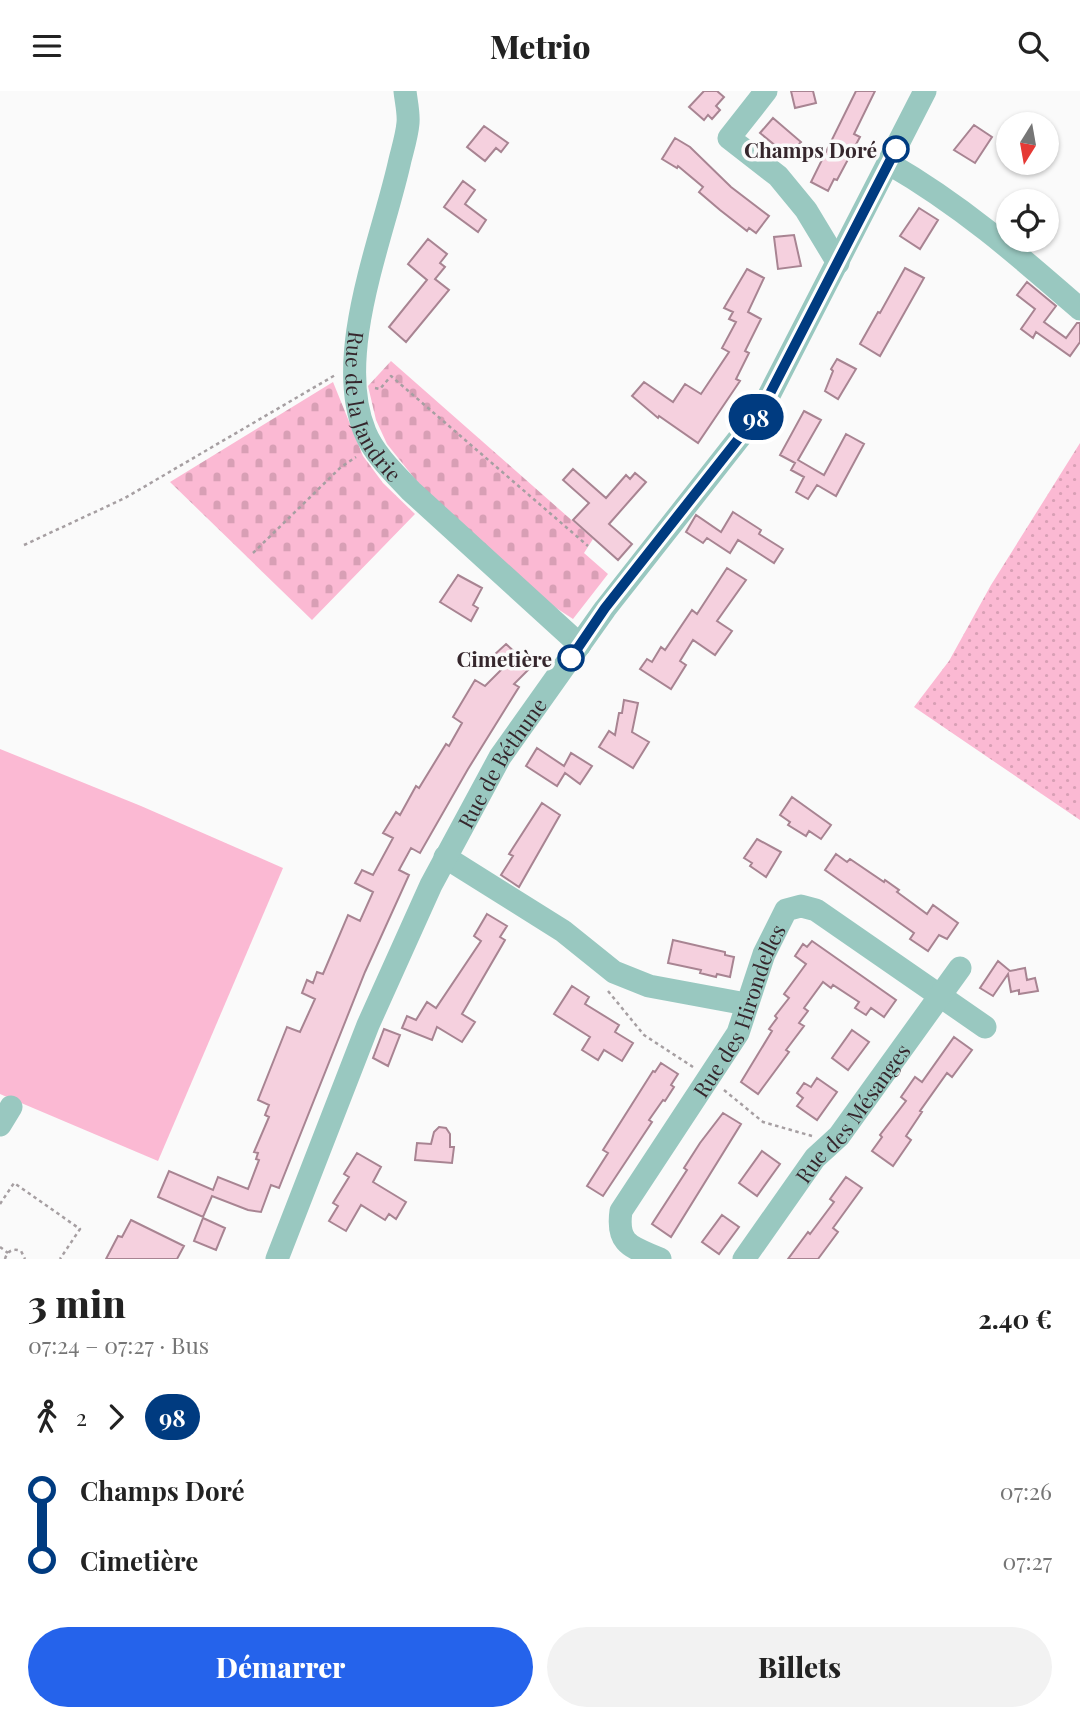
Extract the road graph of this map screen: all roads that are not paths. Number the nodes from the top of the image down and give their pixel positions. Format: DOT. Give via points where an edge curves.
graph roads {
  1 [pos="405,91"];
  2 [pos="766,91"];
  3 [pos="925,91"];
  4 [pos="888,163"];
  5 [pos="838,263"];
  6 [pos="1080,309"];
  7 [pos="580,645"];
  8 [pos="446,857"];
  9 [pos="960,968"];
  10 [pos="940,996"];
  11 [pos="746,1004"];
  12 [pos="985,1027"];
  13 [pos="277,1259"];
  14 [pos="660,1259"];
  15 [pos="744,1259"];
  1 -- 7 [label="street, Rue de la Jandrie" via="408,122 370,274 354,367 355,397 365,433 411,491"];
  2 -- 5 [label="street" via="729,138 778,176 806,210"];
  3 -- 4 [label="street, Rue de Béthune"];
  4 -- 5 [label="street, Rue de Béthune"];
  4 -- 6 [label="street" via="980,223"];
  5 -- 7 [label="street, Rue de Béthune" via="762,409"];
  7 -- 8 [label="street, Rue de Béthune" via="500,757"];
  8 -- 11 [label="street" via="563,931 614,972 649,986"];
  8 -- 13 [label="street, Rue de Béthune" via="368,1025"];
  9 -- 10 [label="street, Rue des Mésanges"];
  10 -- 11 [label="street, Rue des Hirondelles" via="816,910 801,906 786,910"];
  10 -- 12 [label="street, Rue des Hirondelles"];
  10 -- 15 [label="street, Rue des Mésanges"];
  11 -- 14 [label="street, Rue des Hirondelles" via="738,1033 621,1211 618,1228 624,1238"];
}
